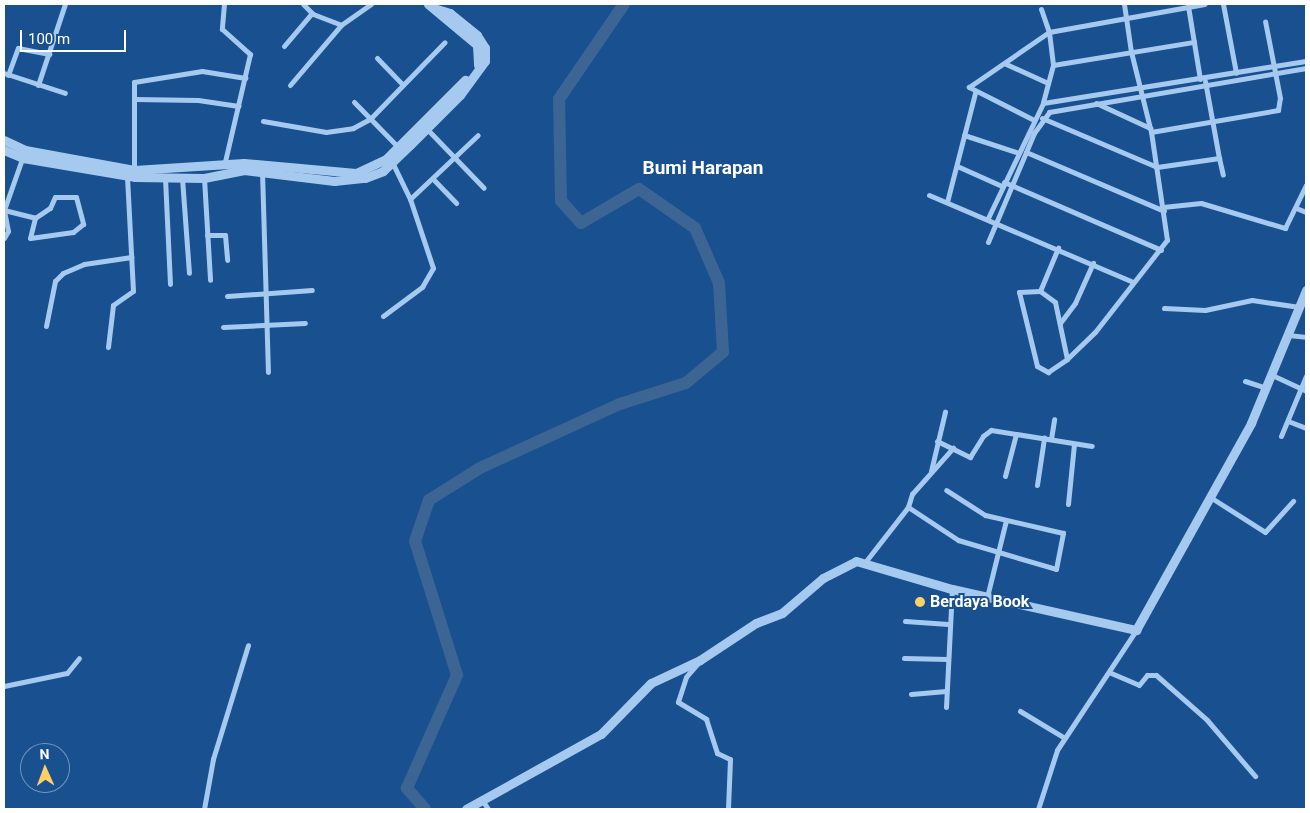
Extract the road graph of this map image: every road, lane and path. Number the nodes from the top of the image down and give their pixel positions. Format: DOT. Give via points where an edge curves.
graph roads {
  1 [pos="65,4"];
  2 [pos="224,4"];
  3 [pos="303,4"];
  4 [pos="371,4"];
  5 [pos="1124,4"];
  6 [pos="1204,4"];
  7 [pos="1223,4"];
  8 [pos="431,6"];
  9 [pos="1188,6"];
  10 [pos="1041,9"];
  11 [pos="312,13"];
  12 [pos="1127,17"];
  13 [pos="1265,21"];
  14 [pos="341,24"];
  15 [pos="1049,32"];
  16 [pos="445,42"];
  17 [pos="1194,42"];
  18 [pos="284,46"];
  19 [pos="1131,52"];
  20 [pos="49,54"];
  21 [pos="377,58"];
  22 [pos="1306,61"];
  23 [pos="1006,64"];
  24 [pos="1053,65"];
  25 [pos="1273,66"];
  26 [pos="1306,68"];
  27 [pos="1236,72"];
  28 [pos="6,74"];
  29 [pos="1276,74"];
  30 [pos="245,78"];
  31 [pos="1203,80"];
  32 [pos="1048,83"];
  33 [pos="38,85"];
  34 [pos="290,85"];
  35 [pos="403,85"];
  36 [pos="1139,89"];
  37 [pos="65,92"];
  38 [pos="975,93"];
  39 [pos="1141,96"];
  40 [pos="134,99"];
  41 [pos="354,102"];
  42 [pos="1096,102"];
  43 [pos="1042,103"];
  44 [pos="239,106"];
  45 [pos="1042,118"];
  46 [pos="370,119"];
  47 [pos="1032,119"];
  48 [pos="1214,121"];
  49 [pos="263,122"];
  50 [pos="424,127"];
  51 [pos="1151,130"];
  52 [pos="478,135"];
  53 [pos="964,135"];
  54 [pos="4,140"];
  55 [pos="4,150"];
  56 [pos="400,150"];
  57 [pos="1016,152"];
  58 [pos="1026,152"];
  59 [pos="24,154"];
  60 [pos="1219,158"];
  61 [pos="456,159"];
  62 [pos="392,162"];
  63 [pos="957,166"];
  64 [pos="1157,167"];
  65 [pos="224,168"];
  66 [pos="262,170"];
  67 [pos="130,173"];
  68 [pos="1222,175"];
  69 [pos="165,178"];
  70 [pos="182,178"];
  71 [pos="204,178"];
  72 [pos="335,178"];
  73 [pos="434,180"];
  74 [pos="1003,184"];
  75 [pos="1306,185"];
  76 [pos="1012,186"];
  77 [pos="484,188"];
  78 [pos="929,195"];
  79 [pos="410,200"];
  80 [pos="947,202"];
  81 [pos="456,203"];
  82 [pos="1296,208"];
  83 [pos="1164,209"];
  84 [pos="4,210"];
  85 [pos="1306,212"];
  86 [pos="35,218"];
  87 [pos="988,218"];
  88 [pos="996,221"];
  89 [pos="207,235"];
  90 [pos="4,238"];
  91 [pos="988,242"];
  92 [pos="1058,248"];
  93 [pos="1161,250"];
  94 [pos="131,257"];
  95 [pos="226,260"];
  96 [pos="1093,262"];
  97 [pos="189,273"];
  98 [pos="210,280"];
  99 [pos="1132,281"];
  100 [pos="170,284"];
  101 [pos="312,290"];
  102 [pos="1306,290"];
  103 [pos="1040,291"];
  104 [pos="266,293"];
  105 [pos="227,296"];
  106 [pos="1300,307"];
  107 [pos="1164,308"];
  108 [pos="383,316"];
  109 [pos="305,323"];
  110 [pos="1060,323"];
  111 [pos="265,325"];
  112 [pos="46,326"];
  113 [pos="223,327"];
  114 [pos="1288,335"];
  115 [pos="1306,337"];
  116 [pos="108,347"];
  117 [pos="1068,359"];
  118 [pos="268,372"];
  119 [pos="1272,375"];
  120 [pos="1306,376"];
  121 [pos="1245,381"];
  122 [pos="1266,388"];
  123 [pos="1300,388"];
  124 [pos="1306,391"];
  125 [pos="945,412"];
  126 [pos="1054,419"];
  127 [pos="1288,421"];
  128 [pos="1306,428"];
  129 [pos="1016,434"];
  130 [pos="1281,436"];
  131 [pos="1044,438"];
  132 [pos="1051,439"];
  133 [pos="937,441"];
  134 [pos="1074,444"];
  135 [pos="1092,446"];
  136 [pos="953,448"];
  137 [pos="930,470"];
  138 [pos="1004,476"];
  139 [pos="1037,485"];
  140 [pos="946,490"];
  141 [pos="1210,497"];
  142 [pos="1293,502"];
  143 [pos="1068,504"];
  144 [pos="908,507"];
  145 [pos="1006,520"];
  146 [pos="999,553"];
  147 [pos="866,561"];
  148 [pos="952,589"];
  149 [pos="987,597"];
  150 [pos="905,621"];
  151 [pos="948,624"];
  152 [pos="1136,630"];
  153 [pos="248,645"];
  154 [pos="79,658"];
  155 [pos="904,658"];
  156 [pos="947,659"];
  157 [pos="700,660"];
  158 [pos="1111,673"];
  159 [pos="4,686"];
  160 [pos="946,691"];
  161 [pos="911,694"];
  162 [pos="946,707"];
  163 [pos="1020,711"];
  164 [pos="1065,738"];
  165 [pos="1255,776"];
  166 [pos="482,800"];
  167 [pos="468,807"];
  168 [pos="204,809"];
  169 [pos="488,809"];
  170 [pos="728,809"];
  171 [pos="1038,809"];
  1 -- 20 [label="street"];
  2 -- 30 [label="street" via="222,29 250,51"];
  3 -- 11 [label="street"];
  4 -- 14 [label="street"];
  5 -- 12 [label="street"];
  6 -- 9 [label="street"];
  7 -- 27 [label="street"];
  8 -- 50 [label="street" via="474,41 482,61"];
  9 -- 12 [label="street"];
  9 -- 17 [label="street"];
  10 -- 15 [label="street"];
  11 -- 14 [label="street"];
  11 -- 18 [label="street"];
  12 -- 15 [label="street"];
  12 -- 19 [label="street"];
  13 -- 25 [label="street"];
  14 -- 34 [label="street"];
  15 -- 23 [label="street"];
  15 -- 24 [label="street"];
  16 -- 35 [label="street"];
  17 -- 19 [label="street"];
  17 -- 31 [label="street"];
  19 -- 24 [label="street"];
  19 -- 36 [label="street"];
  20 -- 28 [label="street" via="18,48"];
  20 -- 33 [label="street"];
  21 -- 35 [label="street"];
  22 -- 25 [label="street"];
  23 -- 32 [label="street"];
  23 -- 38 [label="street" via="969,87"];
  24 -- 32 [label="street"];
  25 -- 27 [label="street"];
  25 -- 29 [label="street"];
  26 -- 29 [label="street"];
  27 -- 31 [label="street"];
  28 -- 33 [label="street"];
  29 -- 31 [label="street"];
  29 -- 48 [label="street" via="1278,110"];
  30 -- 40 [label="street" via="202,71 134,82"];
  30 -- 44 [label="street"];
  31 -- 36 [label="street"];
  31 -- 39 [label="street"];
  31 -- 48 [label="street"];
  32 -- 43 [label="street"];
  33 -- 37 [label="street"];
  35 -- 46 [label="street"];
  36 -- 39 [label="street"];
  36 -- 43 [label="street"];
  38 -- 47 [label="street"];
  38 -- 53 [label="street"];
  39 -- 42 [label="street"];
  39 -- 51 [label="street"];
  40 -- 44 [label="street" via="198,100"];
  40 -- 67 [label="street"];
  41 -- 46 [label="street"];
  42 -- 45 [label="street" via="1056,109"];
  42 -- 51 [label="street"];
  43 -- 47 [label="street"];
  44 -- 65 [label="street"];
  45 -- 58 [label="street"];
  45 -- 64 [label="street"];
  46 -- 49 [label="street" via="346,130 326,132"];
  46 -- 56 [label="street"];
  47 -- 57 [label="street"];
  48 -- 51 [label="street"];
  48 -- 60 [label="street"];
  50 -- 56 [label="street"];
  50 -- 61 [label="street"];
  51 -- 64 [label="street"];
  52 -- 61 [label="street"];
  53 -- 57 [label="street"];
  53 -- 63 [label="street"];
  54 -- 59 [label="street"];
  55 -- 59 [label="street"];
  56 -- 62 [label="street"];
  56 -- 72 [label="street" via="371,169"];
  57 -- 74 [label="street"];
  58 -- 76 [label="street"];
  58 -- 83 [label="street"];
  59 -- 67 [label="street"];
  59 -- 84 [label="street"];
  60 -- 64 [label="street"];
  60 -- 68 [label="street"];
  61 -- 73 [label="street"];
  61 -- 77 [label="street"];
  62 -- 72 [label="street" via="365,178"];
  62 -- 79 [label="street"];
  63 -- 74 [label="street"];
  63 -- 80 [label="street"];
  64 -- 83 [label="street"];
  65 -- 66 [label="street"];
  65 -- 67 [label="street"];
  65 -- 71 [label="street"];
  65 -- 72 [label="street" via="266,164"];
  66 -- 72 [label="street"];
  66 -- 104 [label="street"];
  67 -- 69 [label="street"];
  67 -- 94 [label="street"];
  69 -- 70 [label="street"];
  69 -- 100 [label="street"];
  70 -- 71 [label="street"];
  70 -- 97 [label="street"];
  71 -- 89 [label="street"];
  73 -- 79 [label="street"];
  73 -- 81 [label="street"];
  74 -- 76 [label="street"];
  74 -- 87 [label="street"];
  75 -- 82 [label="street"];
  76 -- 88 [label="street"];
  76 -- 93 [label="street"];
  78 -- 80 [label="street"];
  79 -- 108 [label="street" via="433,272 409,299"];
  80 -- 87 [label="street"];
  82 -- 83 [label="street" via="1283,228 1201,203"];
  82 -- 85 [label="street"];
  83 -- 93 [label="street" via="1167,240"];
  84 -- 86 [label="street"];
  84 -- 90 [label="street" via="8,231"];
  86 -- 86 [label="street" via="30,238 73,232 84,224 74,196 55,198 50,208"];
  87 -- 88 [label="street"];
  88 -- 91 [label="street"];
  88 -- 92 [label="street"];
  89 -- 95 [label="street" via="225,236"];
  89 -- 98 [label="street"];
  92 -- 96 [label="street"];
  92 -- 103 [label="street"];
  93 -- 99 [label="street"];
  94 -- 112 [label="street" via="84,264 63,274 55,281"];
  94 -- 116 [label="street" via="133,291 113,305"];
  96 -- 99 [label="street"];
  96 -- 110 [label="street" via="1075,303"];
  99 -- 117 [label="street" via="1095,332"];
  101 -- 104 [label="street"];
  102 -- 106 [label="street"];
  103 -- 110 [label="street" via="1055,302"];
  103 -- 117 [label="street" via="1019,292 1036,366 1048,372"];
  104 -- 105 [label="street"];
  104 -- 111 [label="street"];
  106 -- 107 [label="street" via="1252,300 1205,310"];
  106 -- 114 [label="street"];
  109 -- 111 [label="street"];
  110 -- 117 [label="street"];
  111 -- 113 [label="street"];
  111 -- 118 [label="street"];
  114 -- 115 [label="street"];
  114 -- 119 [label="street"];
  119 -- 122 [label="street"];
  119 -- 123 [label="street"];
  120 -- 123 [label="street"];
  121 -- 122 [label="street"];
  122 -- 141 [label="street"];
  123 -- 124 [label="street"];
  123 -- 127 [label="street"];
  125 -- 133 [label="street"];
  126 -- 132 [label="street"];
  127 -- 128 [label="street"];
  127 -- 130 [label="street"];
  129 -- 131 [label="street"];
  129 -- 136 [label="street" via="987,432 974,456"];
  129 -- 138 [label="street"];
  131 -- 132 [label="street"];
  131 -- 139 [label="street"];
  132 -- 134 [label="street"];
  133 -- 136 [label="street"];
  133 -- 137 [label="street"];
  134 -- 135 [label="street"];
  134 -- 143 [label="street"];
  136 -- 137 [label="street"];
  137 -- 144 [label="street" via="912,494"];
  140 -- 145 [label="street" via="962,504"];
  141 -- 142 [label="street" via="1265,532"];
  141 -- 152 [label="street"];
  144 -- 146 [label="street" via="958,540"];
  144 -- 147 [label="street" via="867,554"];
  145 -- 146 [label="street"];
  145 -- 146 [label="street" via="1065,537 1054,570"];
  146 -- 149 [label="street"];
  147 -- 148 [label="street"];
  147 -- 157 [label="street" via="838,568 782,613 756,623"];
  148 -- 149 [label="street"];
  148 -- 151 [label="street"];
  149 -- 152 [label="street"];
  150 -- 151 [label="street"];
  151 -- 156 [label="street"];
  152 -- 158 [label="street"];
  153 -- 168 [label="street" via="213,759"];
  154 -- 159 [label="street" via="67,673"];
  155 -- 156 [label="street"];
  156 -- 160 [label="street"];
  157 -- 166 [label="street" via="651,683 601,734"];
  157 -- 170 [label="street" via="678,697 686,710 706,719 716,753 730,759"];
  158 -- 164 [label="street"];
  158 -- 165 [label="street" via="1139,685 1147,675 1156,675 1207,720"];
  160 -- 161 [label="street"];
  160 -- 162 [label="street"];
  163 -- 164 [label="street"];
  164 -- 171 [label="street"];
  166 -- 167 [label="street"];
  166 -- 169 [label="street"];
}
